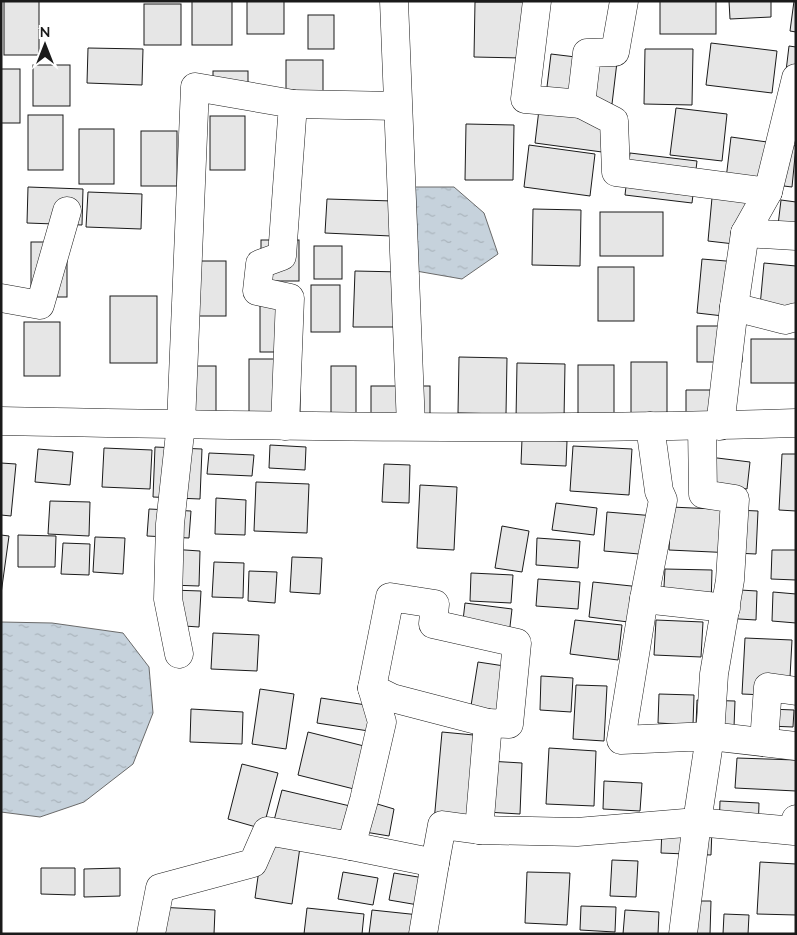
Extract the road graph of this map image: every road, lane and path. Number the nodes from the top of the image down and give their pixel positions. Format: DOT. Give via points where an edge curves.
graph roads {
  1 [pos="394,1"];
  2 [pos="537,1"];
  3 [pos="624,1"];
  4 [pos="796,78"];
  5 [pos="293,104"];
  6 [pos="581,104"];
  7 [pos="397,106"];
  8 [pos="768,192"];
  9 [pos="67,211"];
  10 [pos="745,233"];
  11 [pos="796,236"];
  12 [pos="1,298"];
  13 [pos="734,307"];
  14 [pos="796,317"];
  15 [pos="1,421"];
  16 [pos="796,423"];
  17 [pos="181,424"];
  18 [pos="285,426"];
  19 [pos="411,426"];
  20 [pos="650,426"];
  21 [pos="711,426"];
  22 [pos="644,599"];
  23 [pos="726,608"];
  24 [pos="179,654"];
  25 [pos="372,688"];
  26 [pos="796,691"];
  27 [pos="488,723"];
  28 [pos="710,736"];
  29 [pos="764,742"];
  30 [pos="796,746"];
  31 [pos="796,819"];
  32 [pos="697,822"];
  33 [pos="479,830"];
  34 [pos="351,846"];
  35 [pos="435,863"];
  36 [pos="151,934"];
  37 [pos="423,934"];
  38 [pos="683,934"];
  1 -- 7 [label="street"];
  2 -- 6 [label="street" via="525,99"];
  3 -- 6 [label="street" via="615,52 587,53"];
  4 -- 8 [label="street"];
  5 -- 7 [label="street"];
  5 -- 17 [label="street" via="195,87"];
  5 -- 18 [label="street" via="282,256 260,264 257,291 290,298"];
  6 -- 8 [label="street" via="614,121 616,172"];
  7 -- 19 [label="street"];
  8 -- 10 [label="street"];
  9 -- 12 [label="street" via="40,305"];
  10 -- 11 [label="street"];
  10 -- 13 [label="street"];
  13 -- 14 [label="street" via="785,320"];
  13 -- 21 [label="street"];
  15 -- 17 [label="street"];
  16 -- 21 [label="street"];
  17 -- 18 [label="street"];
  17 -- 24 [label="street" via="170,524 168,599"];
  18 -- 19 [label="street"];
  19 -- 20 [label="street"];
  20 -- 21 [label="street"];
  20 -- 22 [label="street" via="663,500"];
  21 -- 23 [label="street" via="703,494 735,499"];
  22 -- 23 [label="street"];
  22 -- 28 [label="street" via="620,740"];
  23 -- 28 [label="street" via="714,674"];
  25 -- 27 [label="street" via="392,698"];
  25 -- 27 [label="street" via="390,597 435,604 433,624 517,643 509,724"];
  25 -- 34 [label="street" via="382,722"];
  26 -- 29 [label="street" via="768,687"];
  27 -- 33 [label="street"];
  28 -- 29 [label="street"];
  28 -- 32 [label="street"];
  29 -- 30 [label="street"];
  31 -- 32 [label="street" via="794,831"];
  32 -- 33 [label="street" via="577,832"];
  32 -- 38 [label="street"];
  33 -- 35 [label="street" via="442,825"];
  34 -- 35 [label="street"];
  34 -- 36 [label="street" via="267,831 253,863 160,888"];
  35 -- 37 [label="street"];
}
